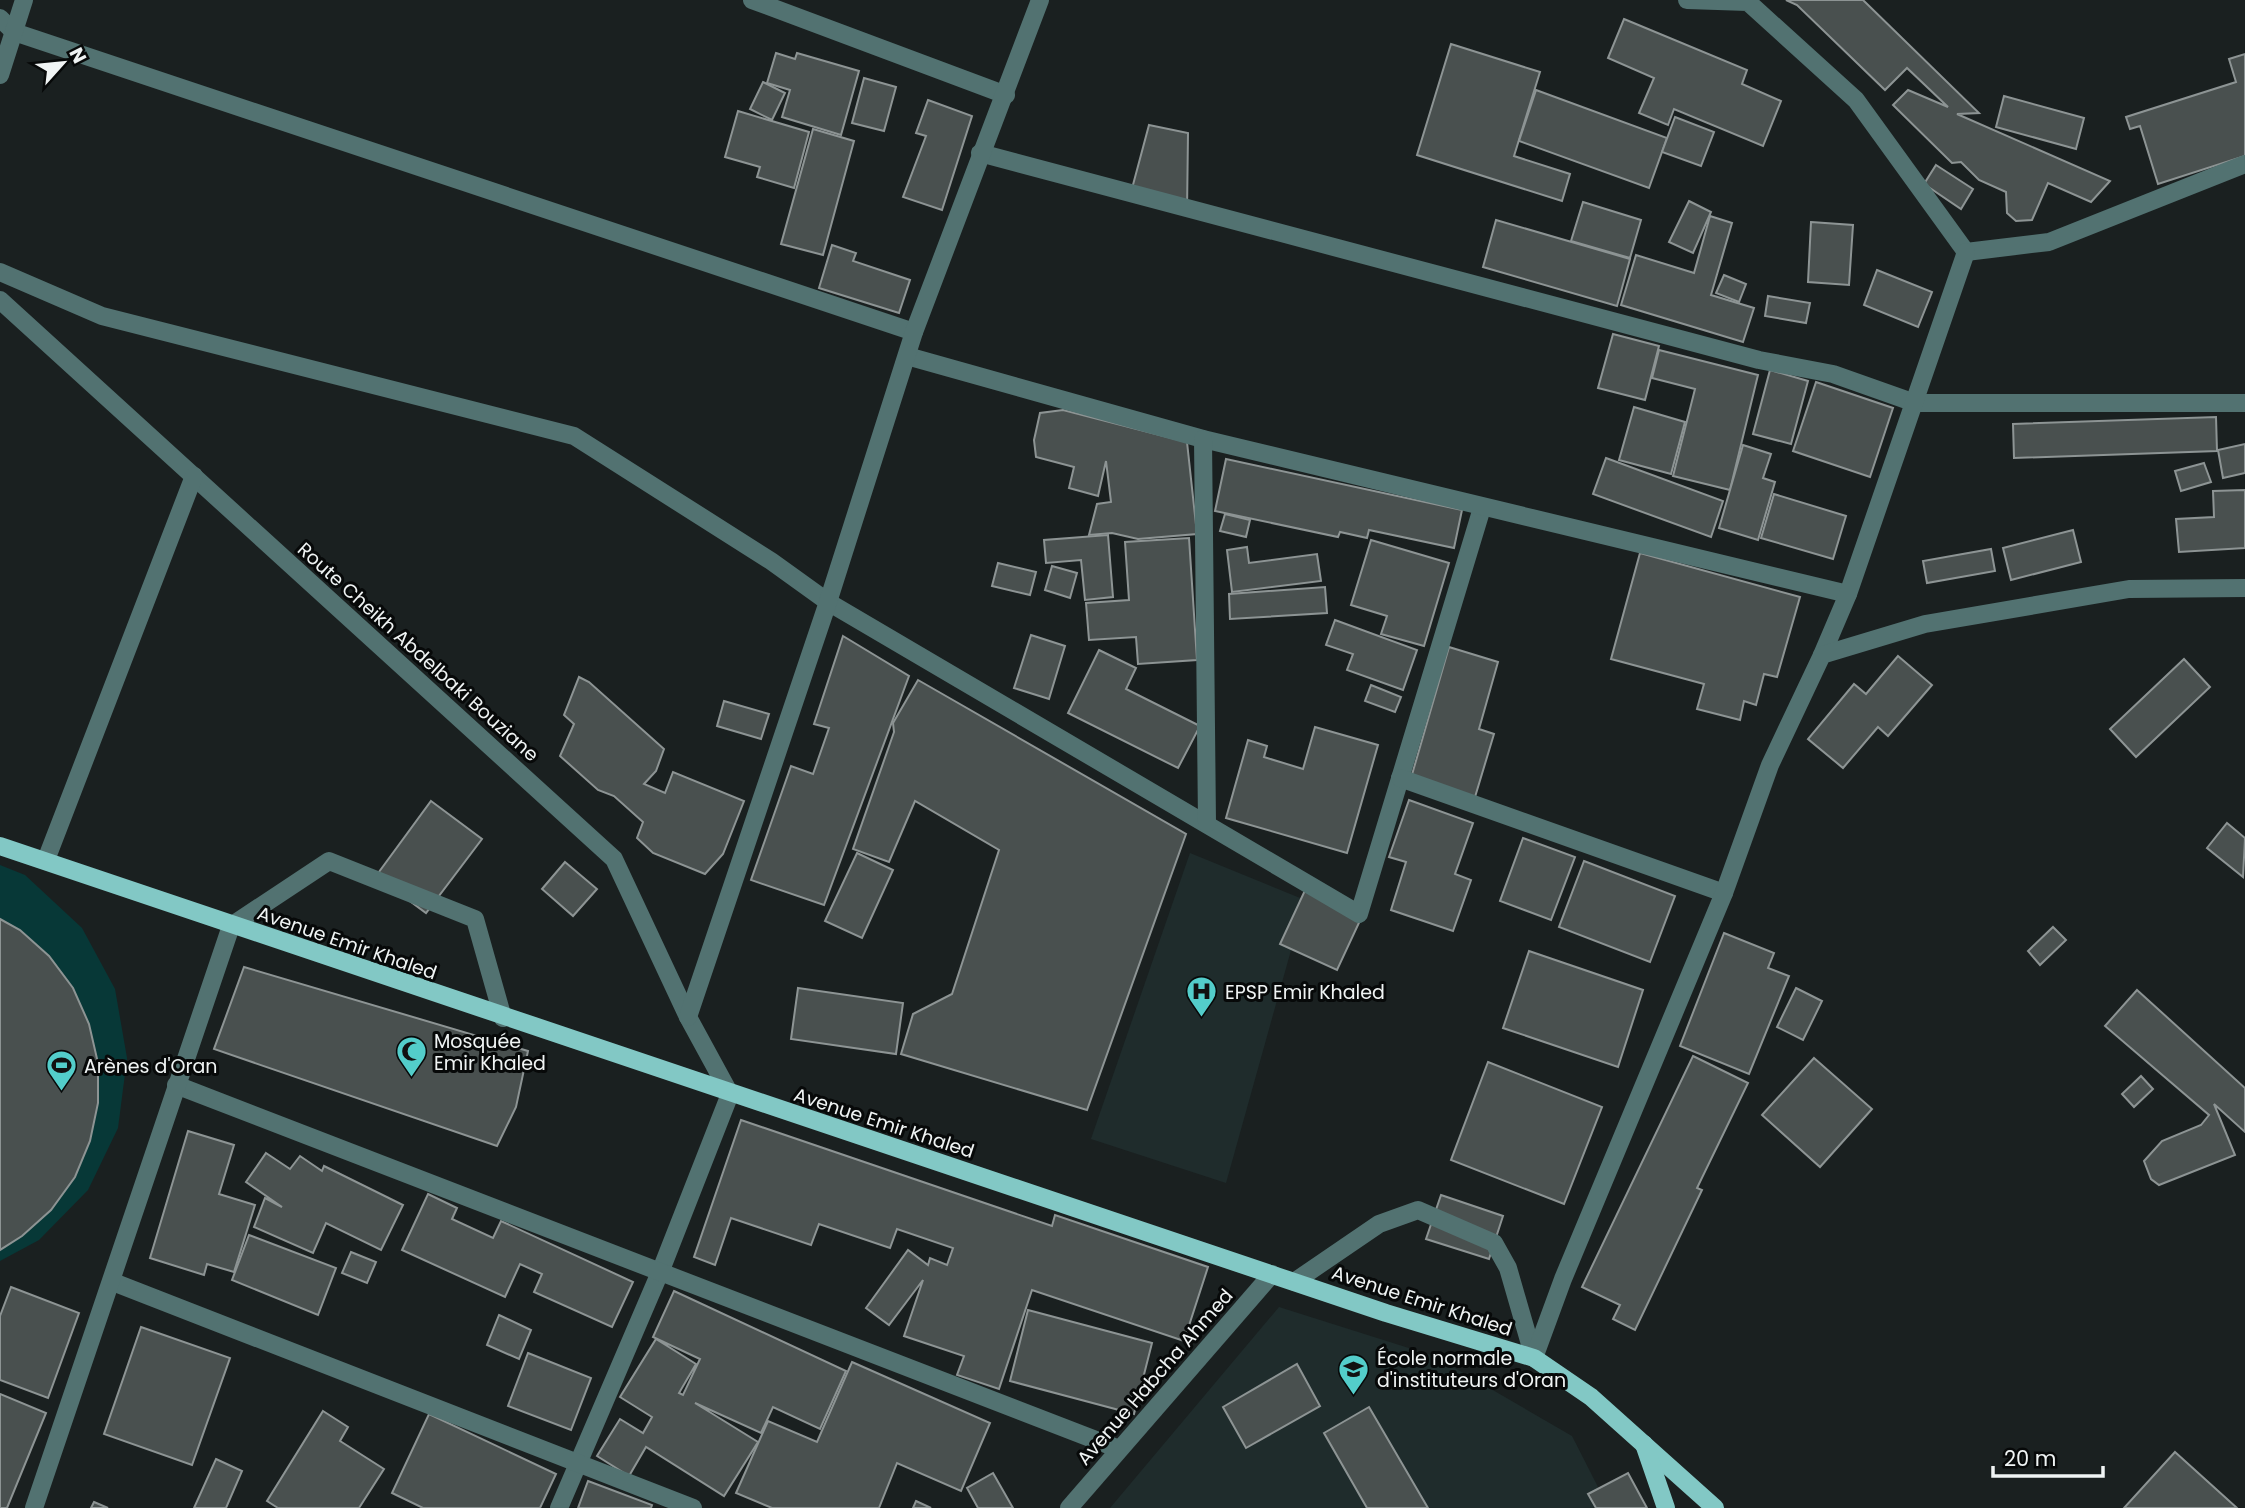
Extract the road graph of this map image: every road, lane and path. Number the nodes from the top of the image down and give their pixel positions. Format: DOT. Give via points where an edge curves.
graph roads {
  1 [pos="24,0"];
  2 [pos="752,0"];
  3 [pos="1040,0"];
  4 [pos="1687,0"];
  5 [pos="0,18"];
  6 [pos="14,32"];
  7 [pos="0,75"];
  8 [pos="1006,95"];
  9 [pos="980,153"];
  10 [pos="2245,164"];
  11 [pos="1966,252"];
  12 [pos="0,272"];
  13 [pos="0,300"];
  14 [pos="914,332"];
  15 [pos="907,356"];
  16 [pos="1914,403"];
  17 [pos="2245,403"];
  18 [pos="1203,439"];
  19 [pos="194,476"];
  20 [pos="1482,508"];
  21 [pos="2245,587"];
  22 [pos="1848,594"];
  23 [pos="828,602"];
  24 [pos="1822,654"];
  25 [pos="1400,778"];
  26 [pos="1207,823"];
  27 [pos="0,846"];
  28 [pos="46,859"];
  29 [pos="1724,893"];
  30 [pos="231,926"];
  31 [pos="688,1017"];
  32 [pos="503,1018"];
  33 [pos="176,1085"];
  34 [pos="730,1094"];
  35 [pos="661,1270"];
  36 [pos="1272,1274"];
  37 [pos="113,1282"];
  38 [pos="1294,1282"];
  39 [pos="1534,1358"];
  40 [pos="1643,1441"];
  41 [pos="1119,1450"];
  42 [pos="579,1461"];
  43 [pos="34,1508"];
  44 [pos="559,1508"];
  45 [pos="693,1508"];
  46 [pos="1069,1508"];
  47 [pos="1666,1508"];
  48 [pos="1716,1508"];
  1 -- 6 [label="street"];
  2 -- 8 [label="street"];
  3 -- 8 [label="street"];
  4 -- 11 [label="street" via="1748,2 1847,91"];
  5 -- 6 [label="street"];
  6 -- 7 [label="street"];
  6 -- 14 [label="street"];
  8 -- 9 [label="street"];
  9 -- 14 [label="street"];
  9 -- 16 [label="street" via="1759,360 1833,374"];
  10 -- 11 [label="street" via="2049,242"];
  11 -- 16 [label="street"];
  12 -- 23 [label="street" via="102,316 574,436"];
  13 -- 19 [label="street, Route Cheikh Abdelbaki Bouziane"];
  14 -- 15 [label="street"];
  15 -- 18 [label="street"];
  15 -- 23 [label="street"];
  16 -- 17 [label="street"];
  16 -- 22 [label="street"];
  18 -- 20 [label="street"];
  18 -- 26 [label="street"];
  19 -- 28 [label="street"];
  19 -- 31 [label="street, Route Cheikh Abdelbaki Bouziane" via="614,859"];
  20 -- 22 [label="street"];
  20 -- 25 [label="street"];
  21 -- 24 [label="street" via="2129,589 1926,624"];
  22 -- 24 [label="street"];
  23 -- 26 [label="street"];
  23 -- 31 [label="street"];
  24 -- 29 [label="street" via="1770,765"];
  25 -- 26 [label="street" via="1359,914"];
  25 -- 29 [label="street"];
  27 -- 28 [label="main road, Avenue Emir Khaled"];
  28 -- 30 [label="main road, Avenue Emir Khaled"];
  29 -- 39 [label="street"];
  30 -- 32 [label="main road, Avenue Emir Khaled"];
  30 -- 32 [label="street" via="329,861 475,919"];
  30 -- 33 [label="street"];
  31 -- 34 [label="street, Route Cheikh Abdelbaki Bouziane"];
  32 -- 34 [label="main road, Avenue Emir Khaled"];
  33 -- 35 [label="street"];
  33 -- 37 [label="street"];
  34 -- 35 [label="street"];
  34 -- 36 [label="main road, Avenue Emir Khaled"];
  35 -- 41 [label="street"];
  35 -- 42 [label="street"];
  36 -- 38 [label="main road, Avenue Emir Khaled"];
  36 -- 41 [label="street, Avenue Habcha Ahmed"];
  37 -- 42 [label="street"];
  37 -- 43 [label="street"];
  38 -- 39 [label="main road, Avenue Emir Khaled"];
  38 -- 39 [label="street" via="1378,1224 1418,1210 1494,1243 1508,1268"];
  39 -- 40 [label="main road, Avenue Emir Khaled" via="1591,1397"];
  40 -- 47 [label="main road"];
  40 -- 48 [label="main road, Avenue Emir Khaled"];
  41 -- 46 [label="street, Avenue Habcha Ahmed"];
  42 -- 44 [label="street"];
  42 -- 45 [label="street"];
}
